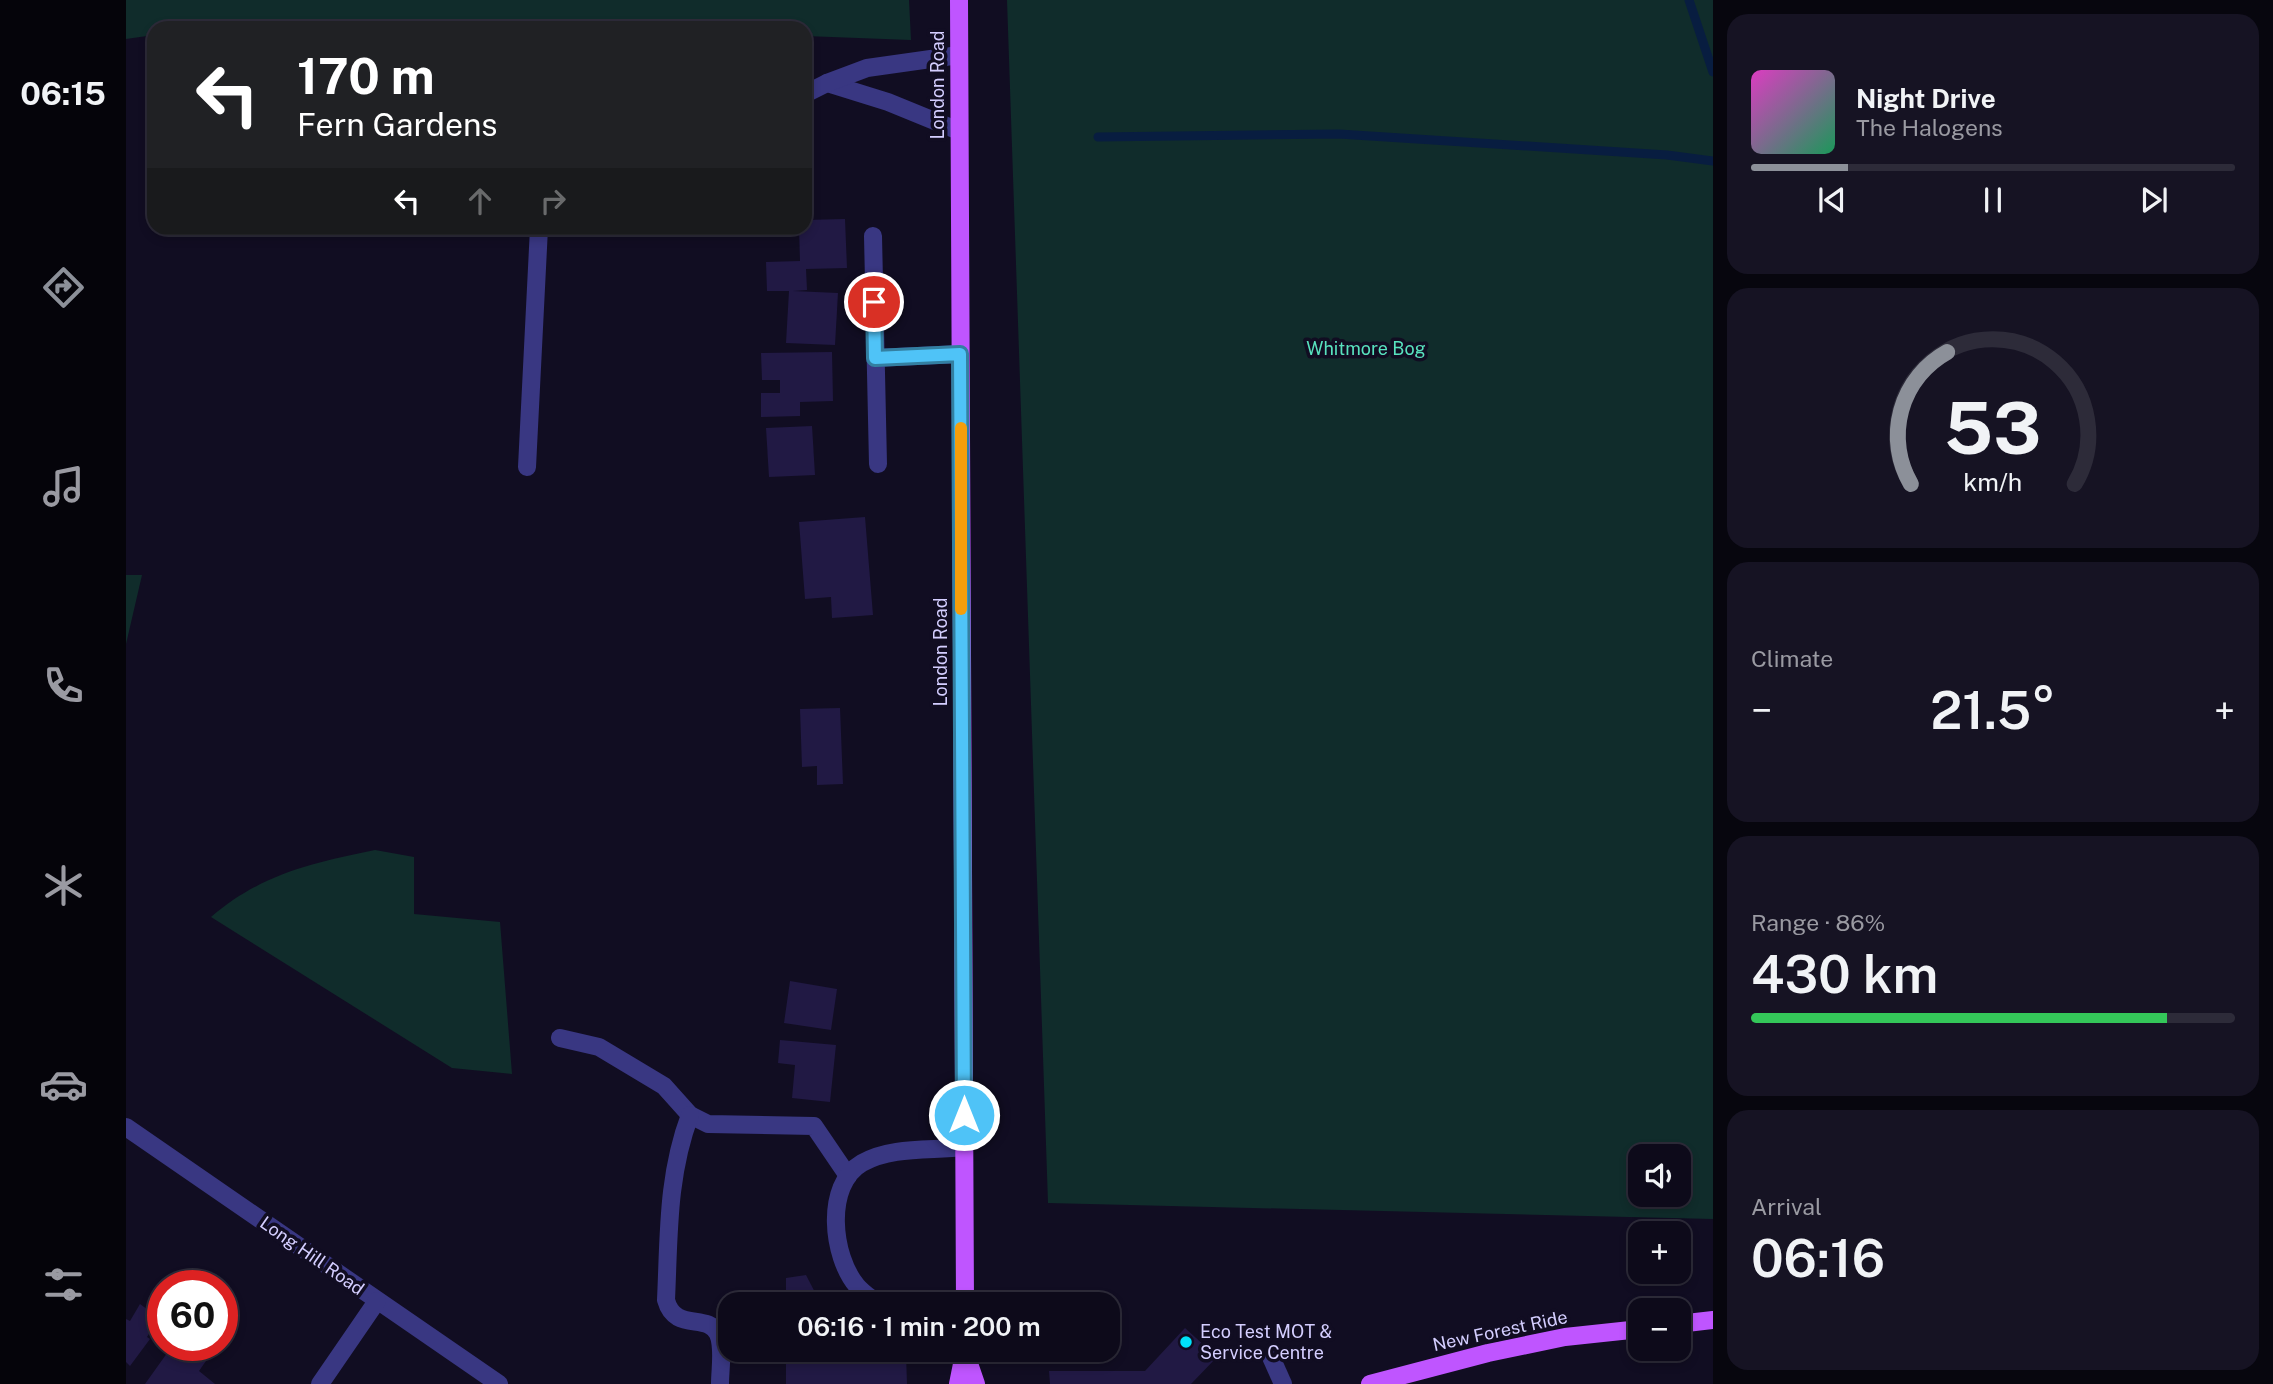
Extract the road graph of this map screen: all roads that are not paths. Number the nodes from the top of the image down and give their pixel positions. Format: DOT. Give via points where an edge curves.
graph roads {
  1 [pos="959,0"];
  2 [pos="959,55"];
  3 [pos="827,83"];
  4 [pos="812,90"];
  5 [pos="959,131"];
  6 [pos="539,235"];
  7 [pos="873,236"];
  8 [pos="960,354"];
  9 [pos="875,358"];
  10 [pos="878,464"];
  11 [pos="527,467"];
  12 [pos="561,1038"];
  13 [pos="690,1115"];
  14 [pos="126,1127"];
  15 [pos="964,1147"];
  16 [pos="848,1176"];
  17 [pos="864,1292"];
  18 [pos="965,1292"];
  19 [pos="377,1301"];
  20 [pos="1713,1321"];
  21 [pos="1691,1323"];
  22 [pos="1628,1330"];
  23 [pos="1270,1357"];
  24 [pos="963,1362"];
  25 [pos="969,1362"];
  26 [pos="491,1382"];
  27 [pos="320,1384"];
  28 [pos="720,1384"];
  29 [pos="958,1384"];
  30 [pos="976,1384"];
  31 [pos="1283,1384"];
  32 [pos="1370,1384"];
  1 -- 2 [label="main road, London Road"];
  2 -- 3 [label="street" via="867,68"];
  2 -- 5 [label="main road, London Road"];
  3 -- 4 [label="street"];
  3 -- 5 [label="street"];
  5 -- 8 [label="main road, London Road"];
  6 -- 11 [label="street"];
  7 -- 9 [label="street"];
  8 -- 9 [label="street"];
  8 -- 15 [label="main road, London Road"];
  9 -- 10 [label="street"];
  12 -- 13 [label="street" via="598,1047 664,1086"];
  13 -- 16 [label="street" via="708,1124 814,1126"];
  13 -- 28 [label="street" via="671,1181 666,1300 674,1317 718,1331"];
  14 -- 19 [label="street, Long Hill Road"];
  15 -- 16 [label="street" via="884,1154"];
  15 -- 18 [label="main road, London Road"];
  16 -- 17 [label="street" via="840,1188 837,1240 852,1278"];
  19 -- 26 [label="street, Long Hill Road"];
  19 -- 27 [label="street"];
  20 -- 21 [label="main road"];
  22 -- 32 [label="main road, New Forest Ride" via="1488,1353"];
  23 -- 31 [label="street"];
  24 -- 29 [label="main road"];
  25 -- 30 [label="main road"];
}
